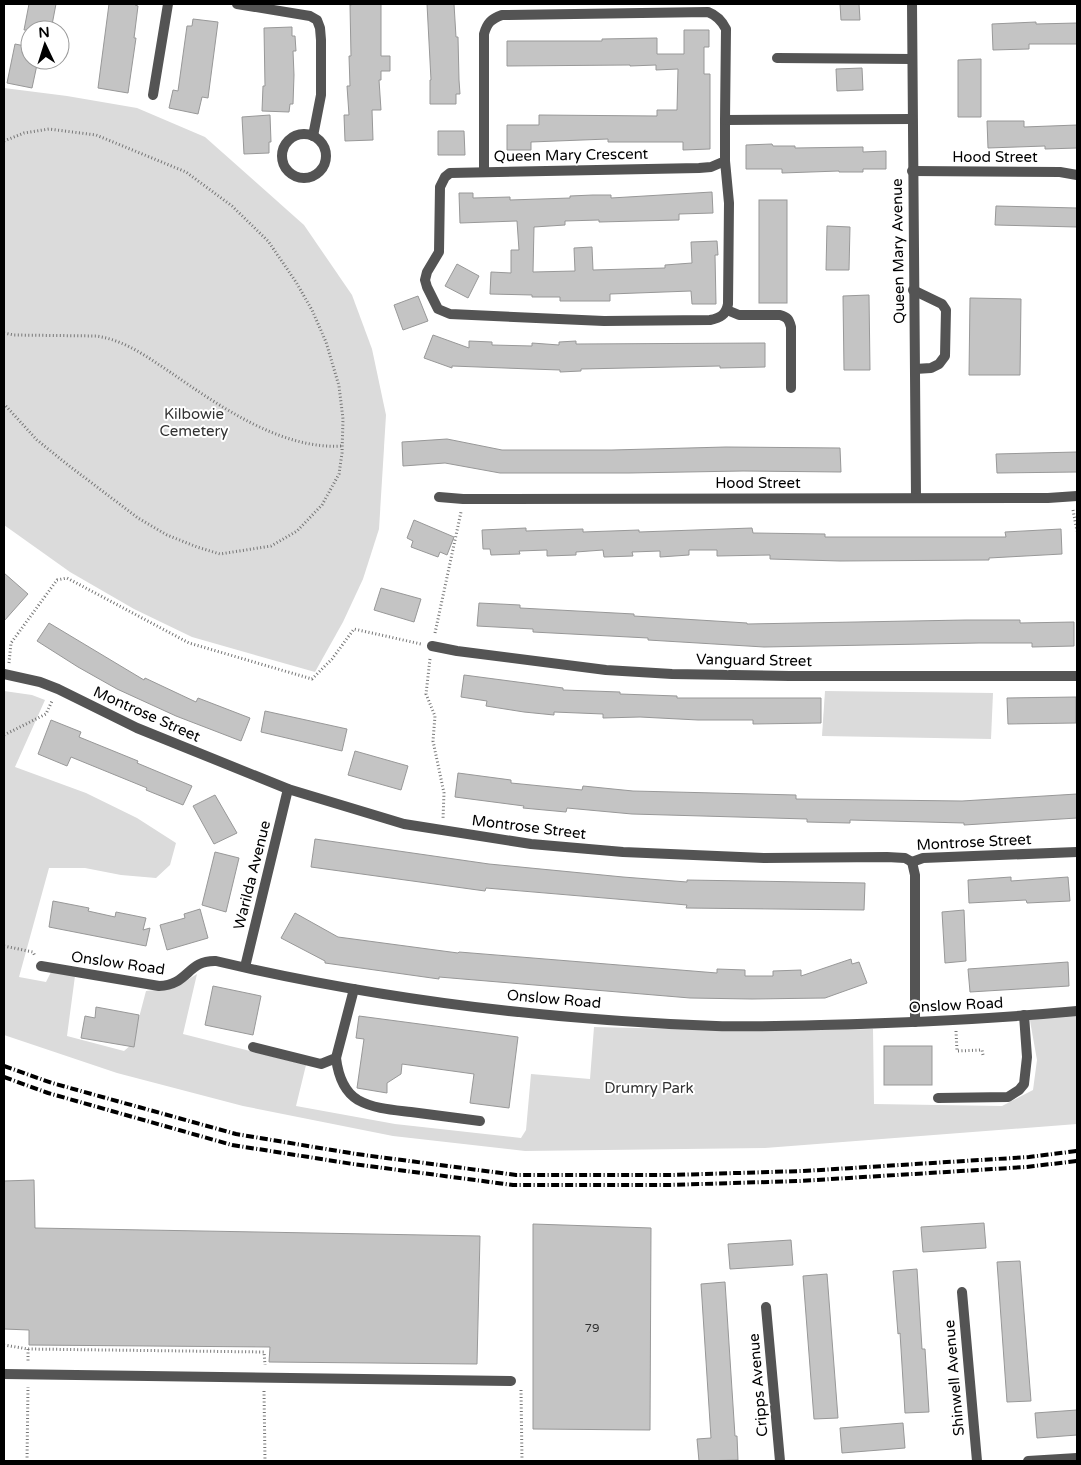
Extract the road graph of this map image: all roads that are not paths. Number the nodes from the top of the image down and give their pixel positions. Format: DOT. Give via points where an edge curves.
graph roads {
  1 [pos="168,4"];
  2 [pos="237,4"];
  3 [pos="912,4"];
  4 [pos="777,58"];
  5 [pos="912,59"];
  6 [pos="153,96"];
  7 [pos="912,118"];
  8 [pos="725,120"];
  9 [pos="313,136"];
  10 [pos="725,162"];
  11 [pos="484,171"];
  12 [pos="912,171"];
  13 [pos="1077,174"];
  14 [pos="913,290"];
  15 [pos="727,310"];
  16 [pos="915,369"];
  17 [pos="790,388"];
  18 [pos="1074,496"];
  19 [pos="440,497"];
  20 [pos="916,498"];
  21 [pos="432,646"];
  22 [pos="6,674"];
  23 [pos="1077,676"];
  24 [pos="288,789"];
  25 [pos="1077,852"];
  26 [pos="912,862"];
  27 [pos="41,966"];
  28 [pos="245,968"];
  29 [pos="354,989"];
  30 [pos="1077,1011"];
  31 [pos="1024,1015"];
  32 [pos="915,1022"];
  33 [pos="253,1047"];
  34 [pos="336,1058"];
  35 [pos="938,1098"];
  36 [pos="480,1121"];
  37 [pos="962,1292"];
  38 [pos="766,1307"];
  39 [pos="4,1374"];
  40 [pos="511,1380"];
  41 [pos="1077,1458"];
  42 [pos="780,1461"];
  43 [pos="977,1461"];
  44 [pos="1028,1461"];
  1 -- 6 [label="street"];
  2 -- 9 [label="street" via="310,16 317,20 322,40 321,95"];
  3 -- 5 [label="street, Queen Mary Avenue"];
  4 -- 5 [label="street"];
  5 -- 7 [label="street, Queen Mary Avenue"];
  7 -- 8 [label="street"];
  7 -- 12 [label="street, Queen Mary Avenue"];
  8 -- 10 [label="street, Queen Mary Crescent"];
  8 -- 11 [label="street, Queen Mary Crescent" via="726,28 713,14 502,15 487,24 484,34"];
  9 -- 9 [label="street" via="324,145 326,156 321,170 311,176 291,173 283,159 287,142 292,137"];
  10 -- 11 [label="street, Queen Mary Crescent" via="699,168"];
  10 -- 15 [label="street, Queen Mary Crescent" via="729,203"];
  11 -- 15 [label="street" via="450,173 440,187 439,252 425,280 438,309 444,313 604,321 710,320 719,318"];
  12 -- 13 [label="street, Hood Street"];
  12 -- 14 [label="street, Queen Mary Avenue"];
  14 -- 16 [label="street, Queen Mary Avenue"];
  14 -- 16 [label="street" via="942,304 946,310 945,356 931,368"];
  15 -- 17 [label="street" via="739,315 786,317 791,326"];
  16 -- 20 [label="street, Queen Mary Avenue"];
  18 -- 20 [label="street, Hood Street"];
  19 -- 20 [label="street, Hood Street"];
  21 -- 23 [label="street, Vanguard Street" via="606,670 672,674"];
  22 -- 24 [label="street, Montrose Street" via="58,689 137,728"];
  24 -- 26 [label="street, Montrose Street" via="404,824 531,844 764,858 887,857 905,858"];
  24 -- 28 [label="street, Warilda Avenue"];
  25 -- 26 [label="street, Montrose Street" via="923,858"];
  26 -- 32 [label="street"];
  27 -- 28 [label="street, Onslow Road" via="159,986 170,986 182,980 198,963 207,960"];
  28 -- 29 [label="street, Onslow Road"];
  29 -- 32 [label="street, Onslow Road" via="515,1011 717,1026"];
  29 -- 34 [label="street"];
  30 -- 31 [label="street, Onslow Road"];
  31 -- 32 [label="street, Onslow Road"];
  31 -- 35 [label="street" via="1027,1057 1024,1084 1019,1090 1008,1097"];
  33 -- 34 [label="street" via="321,1064"];
  34 -- 36 [label="street" via="338,1075 357,1100 392,1110"];
  37 -- 43 [label="street, Shinwell Avenue"];
  38 -- 42 [label="street, Cripps Avenue"];
  39 -- 40 [label="street"];
  41 -- 44 [label="street"];
}
